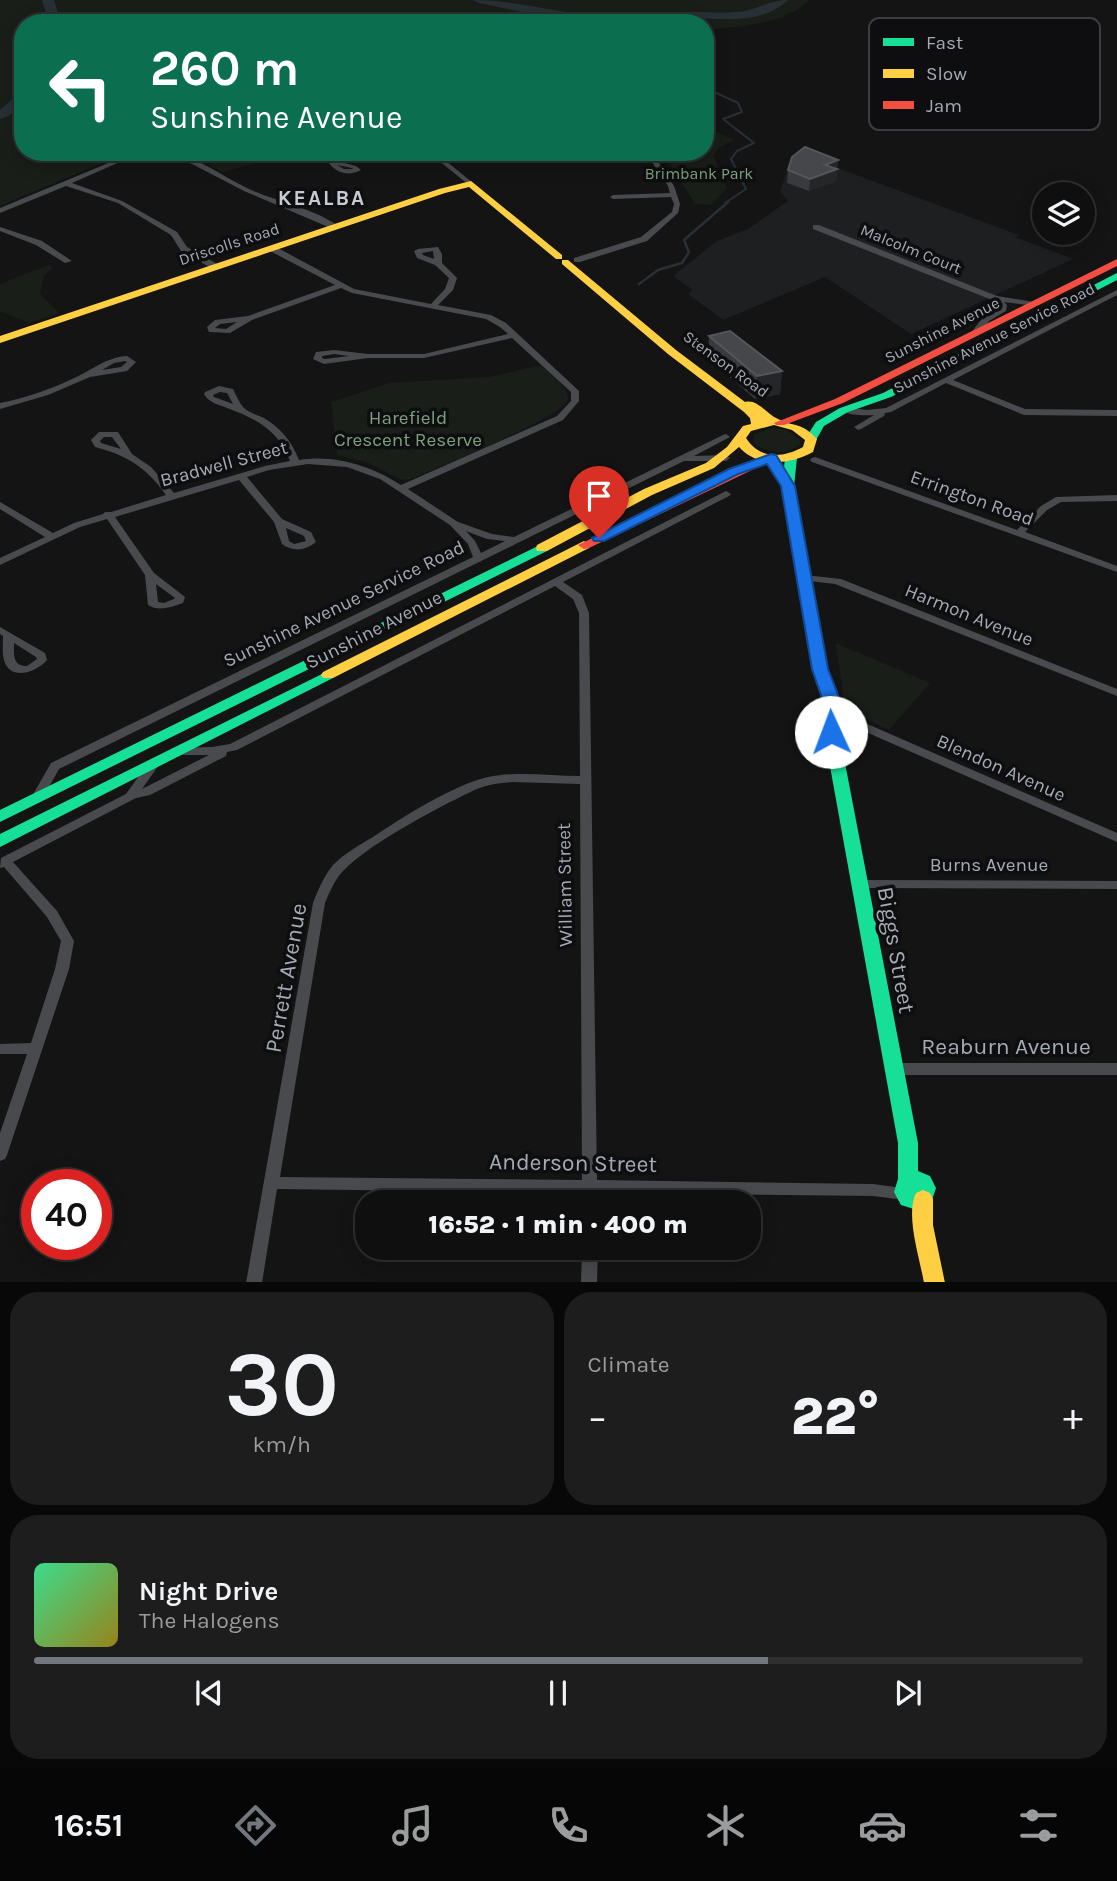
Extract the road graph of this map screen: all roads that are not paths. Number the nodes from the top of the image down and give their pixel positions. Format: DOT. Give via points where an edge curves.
graph roads {
  1 [pos="118,161"];
  2 [pos="191,161"];
  3 [pos="442,161"];
  4 [pos="655,161"];
  5 [pos="65,183"];
  6 [pos="471,184"];
  7 [pos="674,195"];
  8 [pos="613,197"];
  9 [pos="0,211"];
  10 [pos="337,227"];
  11 [pos="816,227"];
  12 [pos="0,229"];
  13 [pos="273,248"];
  14 [pos="572,260"];
  15 [pos="68,261"];
  16 [pos="438,263"];
  17 [pos="216,267"];
  18 [pos="1116,268"];
  19 [pos="339,286"];
  20 [pos="1117,292"];
  21 [pos="995,298"];
  22 [pos="433,306"];
  23 [pos="1036,310"];
  24 [pos="249,318"];
  25 [pos="975,333"];
  26 [pos="514,335"];
  27 [pos="655,336"];
  28 [pos="0,340"];
  29 [pos="368,356"];
  30 [pos="89,375"];
  31 [pos="946,380"];
  32 [pos="0,407"];
  33 [pos="240,409"];
  34 [pos="844,410"];
  35 [pos="883,412"];
  36 [pos="1117,414"];
  37 [pos="777,422"];
  38 [pos="757,424"];
  39 [pos="858,427"];
  40 [pos="733,438"];
  41 [pos="811,439"];
  42 [pos="128,453"];
  43 [pos="726,458"];
  44 [pos="769,458"];
  45 [pos="791,458"];
  46 [pos="683,459"];
  47 [pos="815,460"];
  48 [pos="295,462"];
  49 [pos="241,477"];
  50 [pos="703,486"];
  51 [pos="788,486"];
  52 [pos="400,489"];
  53 [pos="726,494"];
  54 [pos="171,496"];
  55 [pos="1117,498"];
  56 [pos="0,505"];
  57 [pos="697,507"];
  58 [pos="108,514"];
  59 [pos="279,522"];
  60 [pos="453,523"];
  61 [pos="1019,533"];
  62 [pos="51,536"];
  63 [pos="513,540"];
  64 [pos="478,557"];
  65 [pos="0,562"];
  66 [pos="1117,569"];
  67 [pos="150,575"];
  68 [pos="805,578"];
  69 [pos="555,581"];
  70 [pos="1117,693"];
  71 [pos="840,726"];
  72 [pos="226,749"];
  73 [pos="176,751"];
  74 [pos="155,762"];
  75 [pos="584,780"];
  76 [pos="134,794"];
  77 [pos="37,798"];
  78 [pos="0,817"];
  79 [pos="1117,838"];
  80 [pos="0,841"];
  81 [pos="3,863"];
  82 [pos="861,884"];
  83 [pos="1117,885"];
  84 [pos="34,1048"];
  85 [pos="0,1049"];
  86 [pos="894,1069"];
  87 [pos="1117,1069"];
  88 [pos="0,1155"];
  89 [pos="272,1183"];
  90 [pos="589,1186"];
  91 [pos="589,1190"];
  92 [pos="911,1190"];
  93 [pos="590,1260"];
  94 [pos="254,1282"];
  95 [pos="589,1282"];
  96 [pos="935,1282"];
  1 -- 5 [label="street"];
  2 -- 10 [label="street" via="245,190"];
  3 -- 6 [label="street, Stenson Road"];
  4 -- 7 [label="street"];
  5 -- 9 [label="street"];
  5 -- 17 [label="street" via="120,202 174,234 184,250"];
  6 -- 10 [label="main road, Driscolls Road"];
  6 -- 14 [label="main road, Stenson Road" via="547,246"];
  7 -- 8 [label="street"];
  7 -- 14 [label="street" via="675,213 652,234 627,246"];
  10 -- 13 [label="main road, Driscolls Road"];
  11 -- 21 [label="street, Malcolm Court"];
  12 -- 15 [label="street" via="39,243"];
  13 -- 17 [label="main road, Driscolls Road"];
  13 -- 19 [label="street"];
  14 -- 27 [label="main road, Stenson Road"];
  16 -- 22 [label="street" via="453,284"];
  17 -- 28 [label="main road, Driscolls Road"];
  18 -- 23 [label="main road, Sunshine Avenue"];
  19 -- 22 [label="street"];
  19 -- 24 [label="street"];
  20 -- 31 [label="street, Sunshine Avenue Service Road"];
  21 -- 23 [label="street, Malcolm Court"];
  21 -- 25 [label="street" via="1003,309 986,318"];
  22 -- 26 [label="street" via="488,317"];
  23 -- 25 [label="main road, Sunshine Avenue"];
  23 -- 34 [label="main road, Sunshine Avenue" via="887,395"];
  25 -- 37 [label="main road, Sunshine Avenue" via="827,406"];
  26 -- 29 [label="street" via="424,356"];
  26 -- 52 [label="street" via="575,391 570,410"];
  27 -- 37 [label="main road, Stenson Road"];
  27 -- 38 [label="main road, Stenson Road" via="748,410"];
  29 -- 29 [label="street" via="332,362 317,359 328,352"];
  30 -- 32 [label="street"];
  31 -- 35 [label="street, Sunshine Avenue Service Road"];
  31 -- 36 [label="street" via="1024,412"];
  33 -- 48 [label="street" via="286,438"];
  34 -- 35 [label="street, Sunshine Avenue Service Road"];
  34 -- 41 [label="main road, Sunshine Avenue" via="820,424"];
  35 -- 39 [label="street"];
  37 -- 38 [label="main road, Sunshine Avenue"];
  37 -- 41 [label="main road, Stenson Road" via="803,430"];
  38 -- 40 [label="main road, Sunshine Avenue"];
  40 -- 43 [label="main road, Sunshine Avenue"];
  40 -- 44 [label="main road" via="747,450"];
  40 -- 46 [label="street, Sunshine Avenue Service Road"];
  41 -- 45 [label="main road, Sunshine Avenue" via="806,452"];
  42 -- 54 [label="street" via="156,473"];
  43 -- 46 [label="street, Sunshine Avenue Service Road"];
  43 -- 77 [label="main road, Sunshine Avenue" via="652,490"];
  44 -- 45 [label="main road"];
  44 -- 50 [label="main road, Sunshine Avenue"];
  44 -- 51 [label="main road, Biggs Street"];
  45 -- 51 [label="main road, Biggs Street"];
  46 -- 63 [label="street, Sunshine Avenue Service Road"];
  47 -- 61 [label="street, Errington Road"];
  48 -- 49 [label="street, Bradwell Street"];
  48 -- 52 [label="street, Bradwell Street" via="348,464"];
  49 -- 54 [label="street, Bradwell Street"];
  49 -- 59 [label="street"];
  50 -- 57 [label="street"];
  50 -- 73 [label="main road, Sunshine Avenue"];
  51 -- 68 [label="main road, Biggs Street"];
  52 -- 60 [label="street, Bradwell Street"];
  53 -- 57 [label="street"];
  54 -- 58 [label="street, Bradwell Street"];
  55 -- 61 [label="street" via="1059,499"];
  56 -- 62 [label="street"];
  57 -- 69 [label="street"];
  58 -- 62 [label="street, Bradwell Street"];
  58 -- 67 [label="street"];
  60 -- 63 [label="street"];
  60 -- 64 [label="street, Bradwell Street"];
  61 -- 66 [label="street, Errington Road"];
  62 -- 65 [label="street, Bradwell Street"];
  63 -- 64 [label="street, Sunshine Avenue Service Road"];
  64 -- 77 [label="street, Sunshine Avenue Service Road" via="55,766"];
  68 -- 70 [label="street, Harmon Avenue" via="837,581"];
  68 -- 71 [label="main road, Biggs Street" via="820,669"];
  69 -- 72 [label="street"];
  69 -- 75 [label="street, William Street" via="578,597 583,607"];
  71 -- 79 [label="street, Blendon Avenue" via="872,731"];
  71 -- 82 [label="main road, Biggs Street" via="837,755"];
  72 -- 73 [label="street"];
  72 -- 76 [label="street"];
  73 -- 74 [label="main road, Sunshine Avenue"];
  74 -- 76 [label="street"];
  74 -- 80 [label="main road, Sunshine Avenue"];
  75 -- 89 [label="street, Perrett Avenue" via="504,779 471,786 339,867 319,903"];
  75 -- 90 [label="street, William Street"];
  76 -- 81 [label="street"];
  77 -- 78 [label="main road, Sunshine Avenue"];
  81 -- 84 [label="street" via="52,914 68,941"];
  82 -- 83 [label="street, Burns Avenue"];
  82 -- 86 [label="main road, Biggs Street"];
  84 -- 85 [label="street"];
  84 -- 88 [label="street"];
  86 -- 87 [label="street, Reaburn Avenue"];
  86 -- 92 [label="main road, Biggs Street"];
  89 -- 90 [label="street, Anderson Street"];
  89 -- 94 [label="street, Perrett Avenue"];
  90 -- 91 [label="street, William Street"];
  90 -- 92 [label="street, Anderson Street"];
  92 -- 96 [label="main road, Biggs Street"];
  93 -- 95 [label="street"];
}
